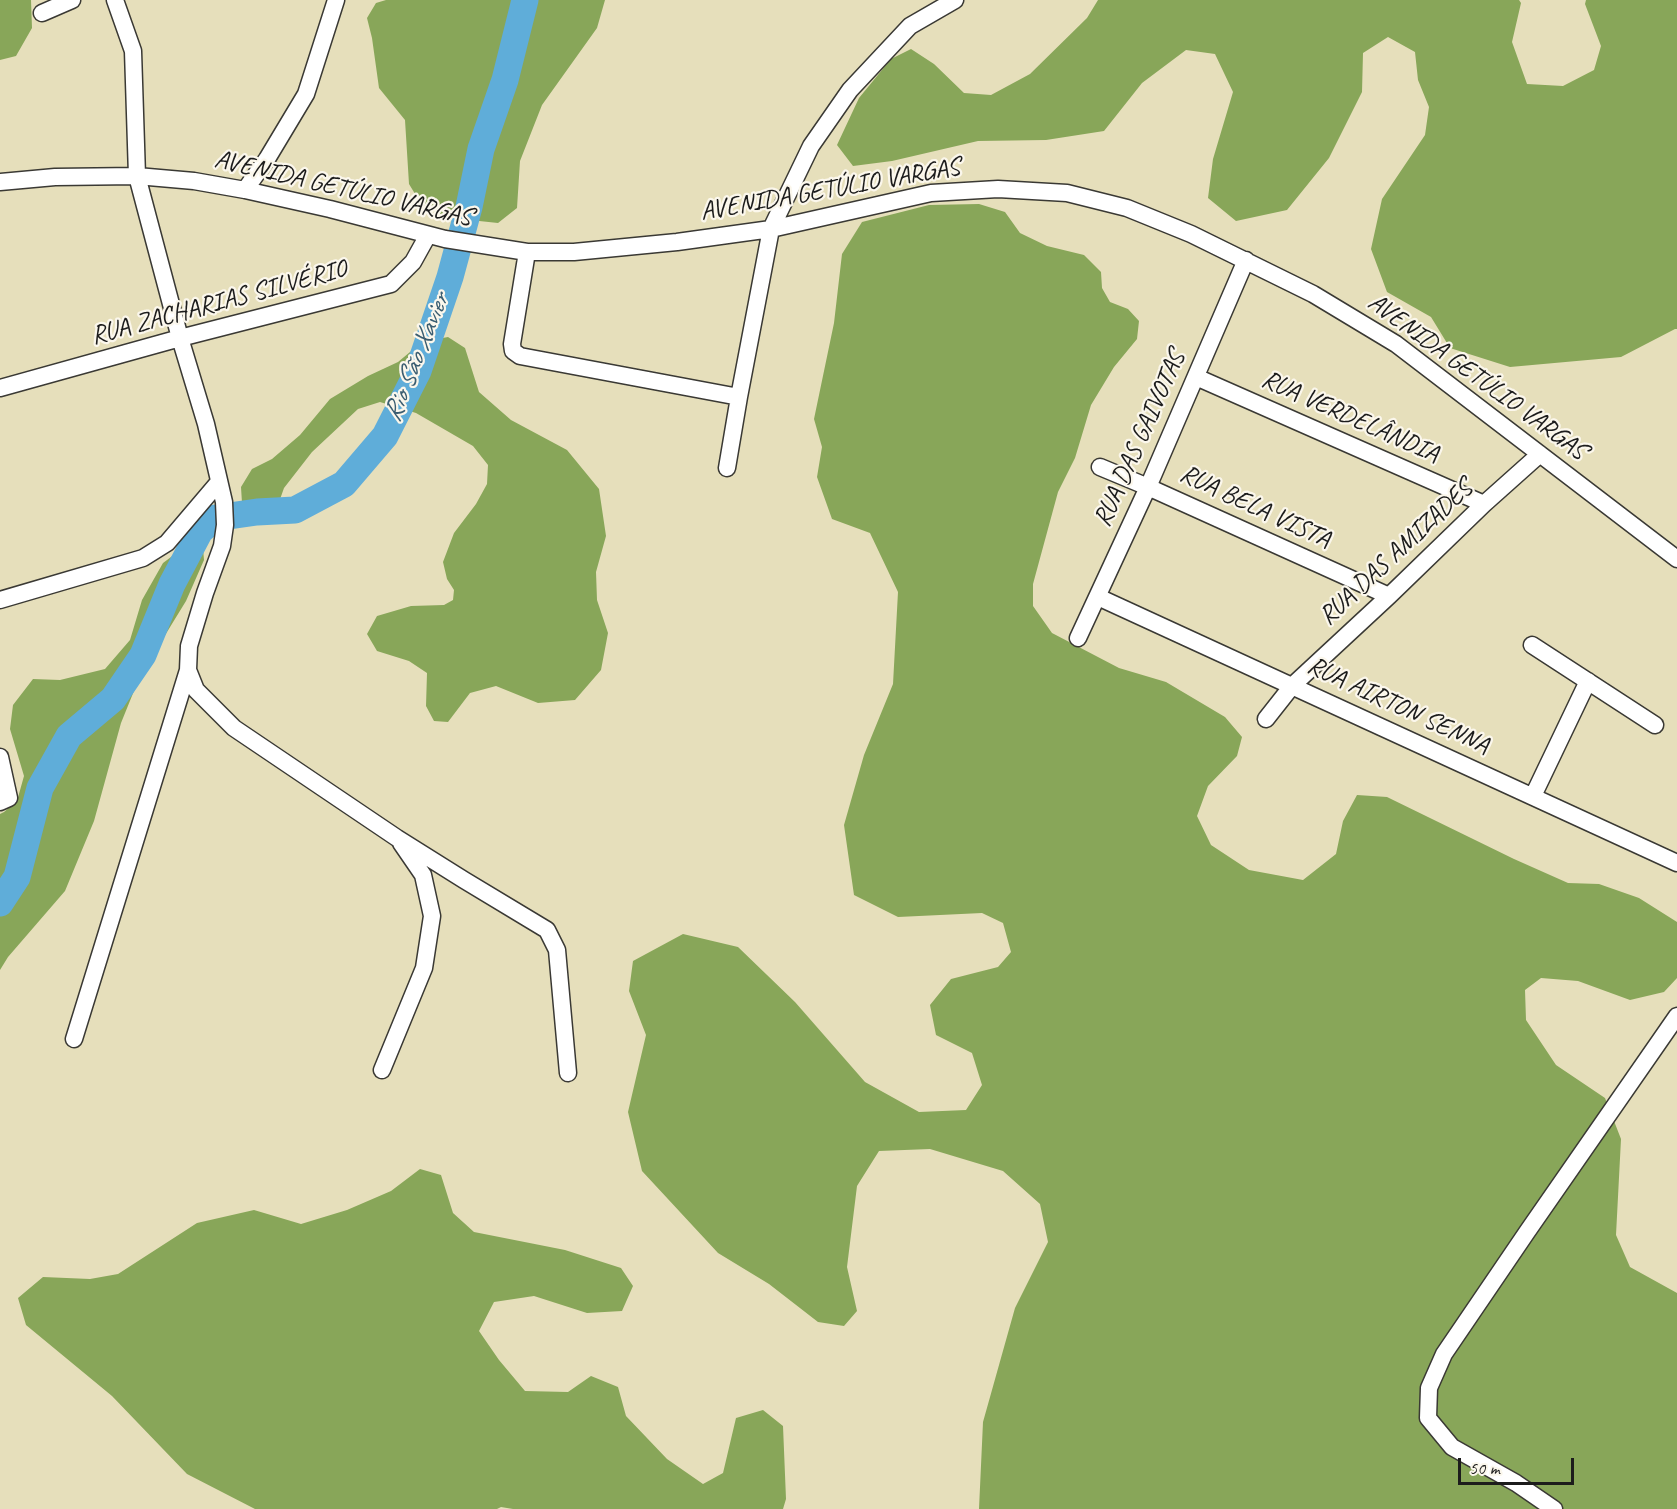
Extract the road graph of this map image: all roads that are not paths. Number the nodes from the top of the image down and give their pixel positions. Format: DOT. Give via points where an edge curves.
graph roads {
  1 [pos="72,0"];
  2 [pos="115,0"];
  3 [pos="336,0"];
  4 [pos="955,0"];
  5 [pos="42,13"];
  6 [pos="137,177"];
  7 [pos="0,182"];
  8 [pos="245,190"];
  9 [pos="771,229"];
  10 [pos="428,236"];
  11 [pos="527,252"];
  12 [pos="1246,260"];
  13 [pos="180,338"];
  14 [pos="1196,377"];
  15 [pos="0,388"];
  16 [pos="739,397"];
  17 [pos="1540,454"];
  18 [pos="1100,467"];
  19 [pos="728,468"];
  20 [pos="218,483"];
  21 [pos="1148,487"];
  22 [pos="1484,504"];
  23 [pos="1677,559"];
  24 [pos="1389,596"];
  25 [pos="1098,597"];
  26 [pos="0,600"];
  27 [pos="1078,638"];
  28 [pos="1532,645"];
  29 [pos="188,670"];
  30 [pos="1588,681"];
  31 [pos="1292,686"];
  32 [pos="1266,719"];
  33 [pos="1655,725"];
  34 [pos="0,757"];
  35 [pos="1533,796"];
  36 [pos="4,800"];
  37 [pos="397,838"];
  38 [pos="1677,863"];
  39 [pos="1677,1016"];
  40 [pos="75,1039"];
  41 [pos="382,1070"];
  42 [pos="568,1073"];
  43 [pos="1554,1509"];
  1 -- 5 [label="street"];
  2 -- 6 [label="street" via="133,51"];
  3 -- 8 [label="street" via="306,94"];
  4 -- 9 [label="street" via="910,26 850,90 811,146"];
  6 -- 7 [label="street, AVENIDA GETÚLIO VARGAS"];
  6 -- 8 [label="street, AVENIDA GETÚLIO VARGAS"];
  6 -- 13 [label="street"];
  8 -- 10 [label="street, AVENIDA GETÚLIO VARGAS" via="330,208"];
  9 -- 11 [label="street, AVENIDA GETÚLIO VARGAS" via="585,251"];
  9 -- 12 [label="street, AVENIDA GETÚLIO VARGAS" via="931,193 998,189 1067,193 1126,208"];
  9 -- 16 [label="street"];
  10 -- 11 [label="street, AVENIDA GETÚLIO VARGAS"];
  10 -- 13 [label="street, RUA ZACHARIAS SILVÉRIO" via="414,262 391,284"];
  11 -- 16 [label="street" via="512,344 513,351 520,356"];
  12 -- 14 [label="street, RUA DAS GAIVOTAS"];
  12 -- 17 [label="street, AVENIDA GETÚLIO VARGAS" via="1313,294 1396,344"];
  13 -- 15 [label="street, RUA ZACHARIAS SILVÉRIO"];
  13 -- 20 [label="street" via="206,424"];
  14 -- 21 [label="street, RUA DAS GAIVOTAS"];
  14 -- 22 [label="street, RUA VERDELÂNDIA"];
  16 -- 19 [label="street"];
  17 -- 22 [label="street, RUA DAS AMIZADES"];
  17 -- 23 [label="street, AVENIDA GETÚLIO VARGAS"];
  18 -- 21 [label="street, RUA BELA VISTA"];
  20 -- 26 [label="street" via="166,543 143,558"];
  20 -- 29 [label="street" via="224,502 222,546 189,646"];
  21 -- 24 [label="street, RUA BELA VISTA"];
  21 -- 25 [label="street, RUA DAS GAIVOTAS"];
  22 -- 24 [label="street, RUA DAS AMIZADES"];
  24 -- 31 [label="street, RUA DAS AMIZADES"];
  25 -- 27 [label="street, RUA DAS GAIVOTAS"];
  25 -- 31 [label="street, RUA AIRTON SENNA"];
  28 -- 30 [label="street"];
  29 -- 37 [label="street" via="196,690 234,728"];
  29 -- 40 [label="street"];
  30 -- 33 [label="street"];
  30 -- 35 [label="street"];
  31 -- 32 [label="street, RUA DAS AMIZADES"];
  31 -- 35 [label="street, RUA AIRTON SENNA"];
  34 -- 36 [label="street"];
  35 -- 38 [label="street, RUA AIRTON SENNA"];
  37 -- 41 [label="street" via="423,875 432,916 424,968"];
  37 -- 42 [label="street" via="547,930 557,950"];
  39 -- 43 [label="street" via="1444,1354 1429,1388 1428,1419 1452,1447"];
}
